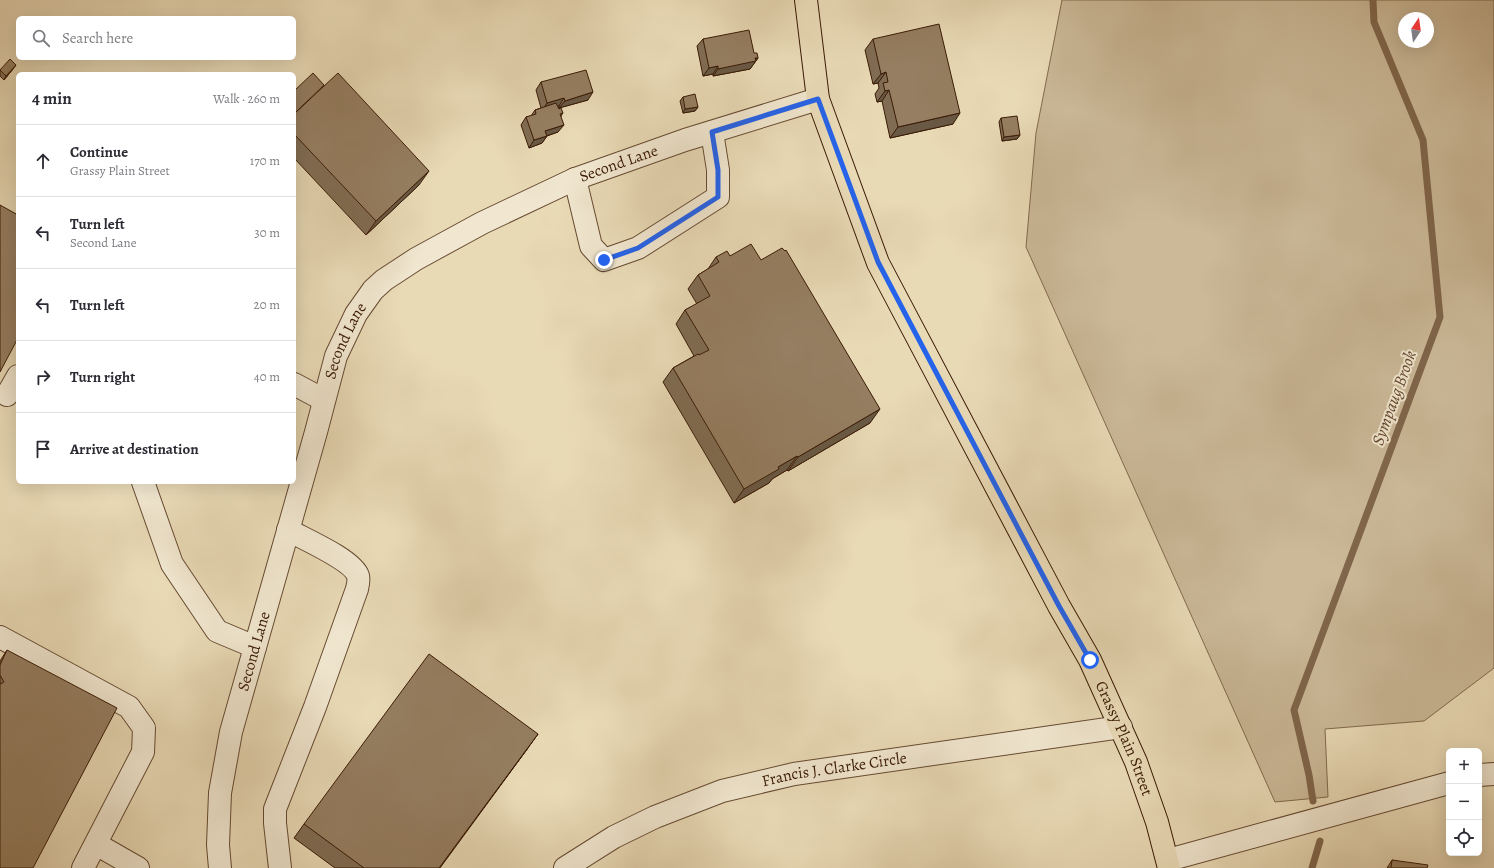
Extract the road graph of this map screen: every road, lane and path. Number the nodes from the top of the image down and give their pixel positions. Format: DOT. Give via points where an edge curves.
graph roads {
  1 [pos="806,0"];
  2 [pos="818,99"];
  3 [pos="712,132"];
  4 [pos="575,179"];
  5 [pos="16,379"];
  6 [pos="296,385"];
  7 [pos="7,395"];
  8 [pos="324,400"];
  9 [pos="143,484"];
  10 [pos="288,530"];
  11 [pos="0,637"];
  12 [pos="255,646"];
  13 [pos="1121,727"];
  14 [pos="1494,774"];
  15 [pos="1482,775"];
  16 [pos="1446,784"];
  17 [pos="96,844"];
  18 [pos="1169,864"];
  19 [pos="83,868"];
  20 [pos="138,868"];
  21 [pos="220,868"];
  22 [pos="280,868"];
  23 [pos="565,868"];
  1 -- 2 [label="main road, Grassy Plain Street"];
  2 -- 3 [label="street, Second Lane"];
  2 -- 13 [label="main road, Grassy Plain Street" via="878,262 1090,660"];
  3 -- 4 [label="street, Second Lane"];
  3 -- 4 [label="street" via="718,170 718,197 638,248 604,260 591,246"];
  4 -- 8 [label="street, Second Lane" via="482,223 416,259 384,280 373,290 356,314 336,356"];
  5 -- 7 [label="street"];
  6 -- 8 [label="street"];
  8 -- 10 [label="street, Second Lane"];
  9 -- 12 [label="street" via="172,564 217,631"];
  10 -- 12 [label="street, Second Lane"];
  10 -- 22 [label="street" via="346,561 354,568 358,577 357,588 318,700 275,809"];
  11 -- 17 [label="street" via="129,707 144,728 143,752"];
  12 -- 21 [label="street, Second Lane" via="231,732 220,793"];
  13 -- 18 [label="main road, Grassy Plain Street" via="1136,762"];
  13 -- 23 [label="street, Francis J. Clarke Circle" via="794,774 722,791 614,837"];
  14 -- 15 [label="street"];
  16 -- 18 [label="street"];
  17 -- 19 [label="street"];
  17 -- 20 [label="street"];
}
